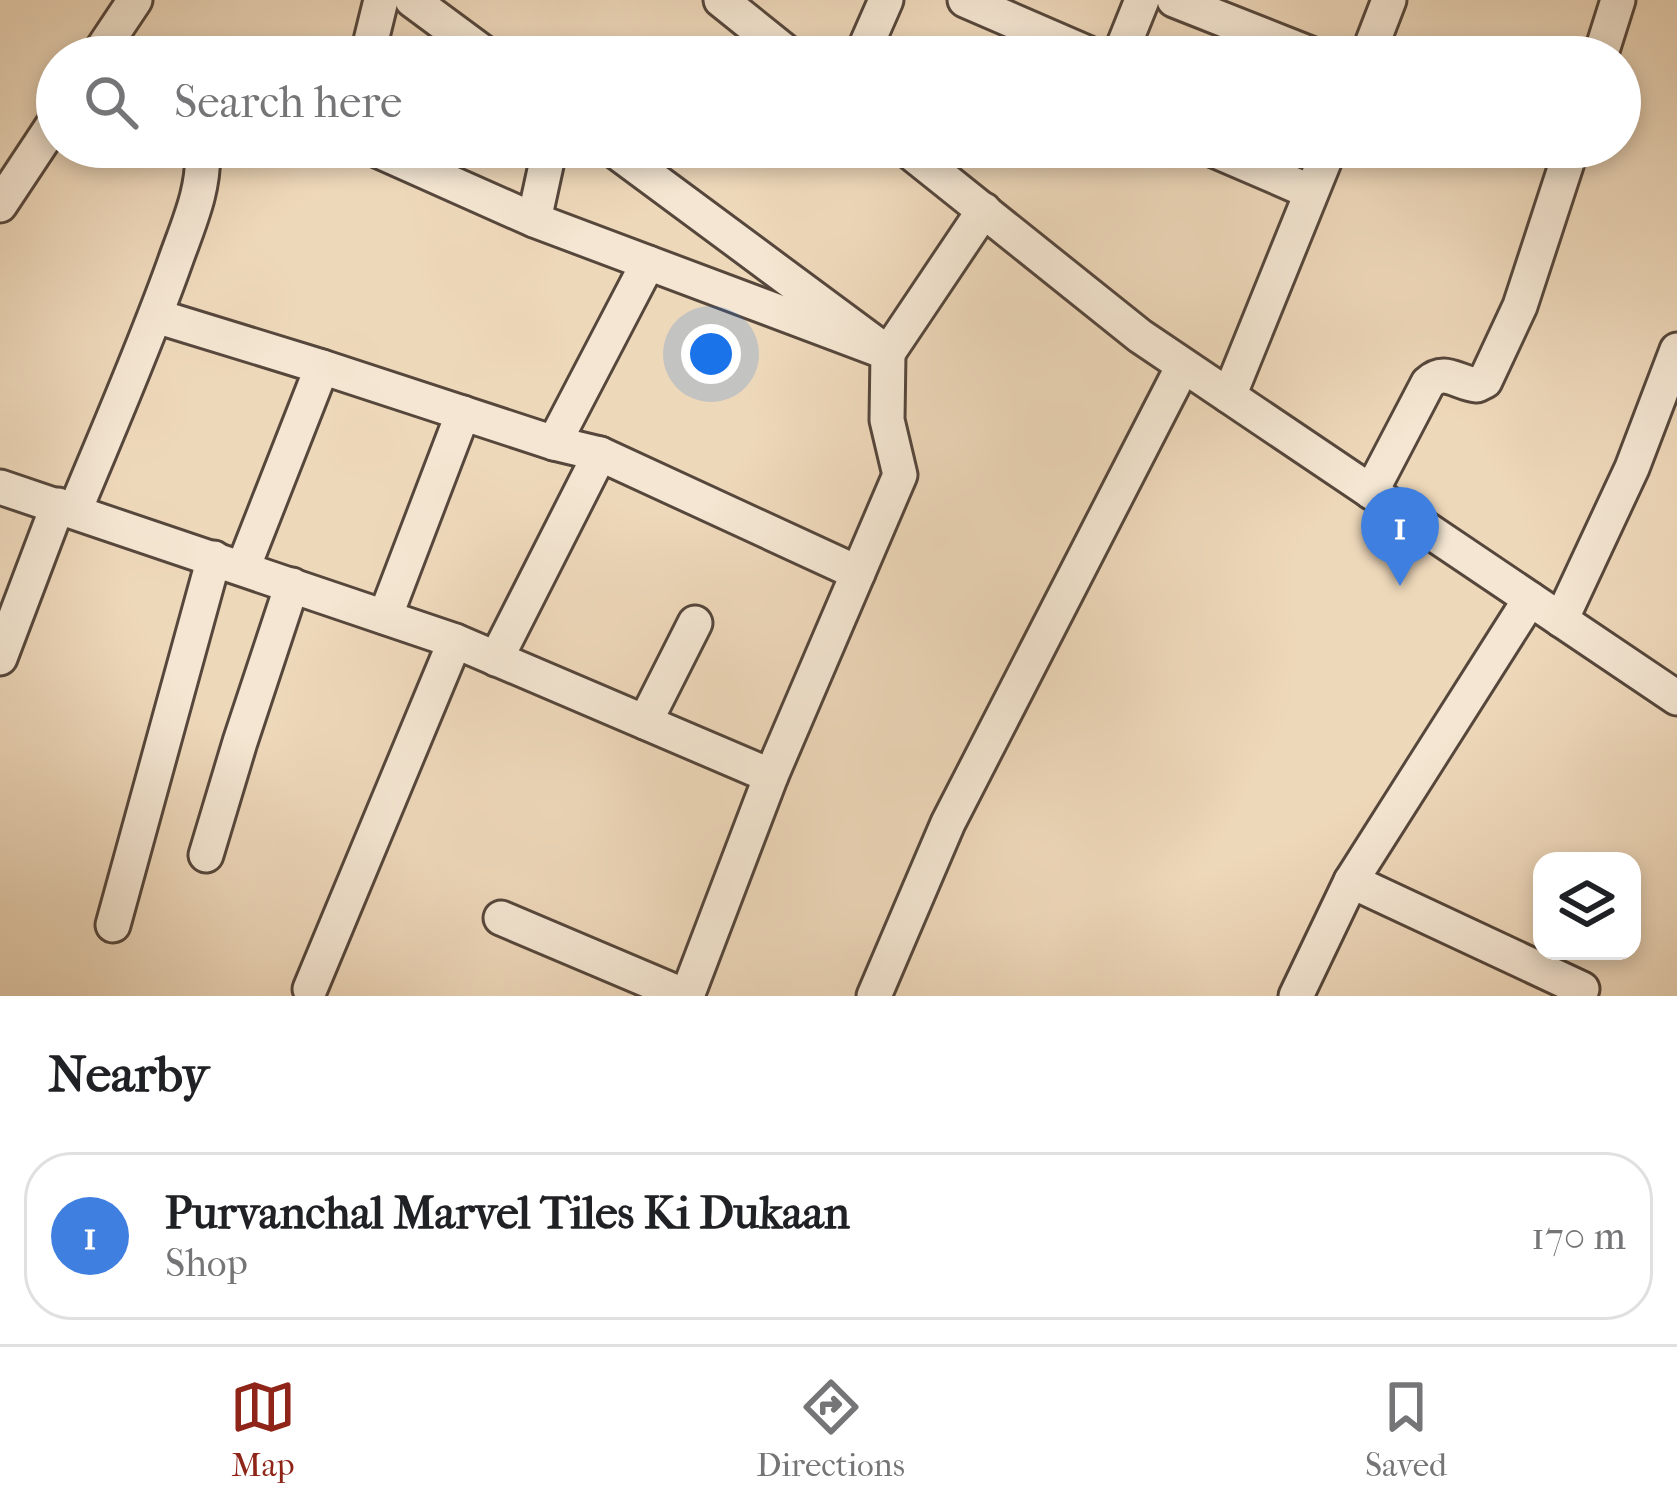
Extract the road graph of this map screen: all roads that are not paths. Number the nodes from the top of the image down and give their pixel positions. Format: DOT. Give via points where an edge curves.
graph roads {
  1 [pos="135,0"];
  2 [pos="381,0"];
  3 [pos="412,0"];
  4 [pos="721,0"];
  5 [pos="886,0"];
  6 [pos="965,0"];
  7 [pos="1142,0"];
  8 [pos="1174,0"];
  9 [pos="1389,0"];
  10 [pos="1618,0"];
  11 [pos="111,36"];
  12 [pos="372,36"];
  13 [pos="461,36"];
  14 [pos="766,36"];
  15 [pos="870,36"];
  16 [pos="1048,36"];
  17 [pos="1127,36"];
  18 [pos="1265,36"];
  19 [pos="1375,36"];
  20 [pos="1607,36"];
  21 [pos="36,150"];
  22 [pos="203,168"];
  23 [pos="417,168"];
  24 [pos="545,168"];
  25 [pos="638,168"];
  26 [pos="931,168"];
  27 [pos="1254,168"];
  28 [pos="1321,168"];
  29 [pos="1565,168"];
  30 [pos="1311,193"];
  31 [pos="0,206"];
  32 [pos="984,210"];
  33 [pos="534,220"];
  34 [pos="648,263"];
  35 [pos="155,316"];
  36 [pos="1677,350"];
  37 [pos="888,353"];
  38 [pos="1184,366"];
  39 [pos="322,367"];
  40 [pos="1228,396"];
  41 [pos="463,413"];
  42 [pos="554,442"];
  43 [pos="600,454"];
  44 [pos="0,487"];
  45 [pos="1371,492"];
  46 [pos="66,508"];
  47 [pos="228,563"];
  48 [pos="858,573"];
  49 [pos="292,585"];
  50 [pos="1530,599"];
  51 [pos="385,616"];
  52 [pos="1561,620"];
  53 [pos="695,622"];
  54 [pos="455,641"];
  55 [pos="0,658"];
  56 [pos="496,658"];
  57 [pos="1677,698"];
  58 [pos="645,722"];
  59 [pos="771,776"];
  60 [pos="206,855"];
  61 [pos="1351,881"];
  62 [pos="501,918"];
  63 [pos="113,925"];
  64 [pos="310,989"];
  65 [pos="1582,989"];
  66 [pos="686,996"];
  67 [pos="874,996"];
  68 [pos="1296,996"];
  1 -- 11 [label="street"];
  2 -- 12 [label="street"];
  3 -- 13 [label="street"];
  4 -- 14 [label="street"];
  5 -- 15 [label="street"];
  6 -- 16 [label="street"];
  7 -- 17 [label="street"];
  8 -- 18 [label="street"];
  9 -- 19 [label="street"];
  10 -- 20 [label="street"];
  21 -- 31 [label="street"];
  22 -- 35 [label="street"];
  23 -- 33 [label="street"];
  24 -- 33 [label="street"];
  25 -- 37 [label="street"];
  26 -- 32 [label="street"];
  27 -- 30 [label="street"];
  28 -- 30 [label="street"];
  29 -- 45 [label="street" via="1520,306 1485,381 1444,374 1428,383"];
  30 -- 40 [label="street"];
  32 -- 37 [label="street"];
  32 -- 38 [label="street"];
  33 -- 34 [label="street"];
  34 -- 37 [label="street"];
  34 -- 42 [label="street"];
  35 -- 39 [label="street"];
  35 -- 46 [label="street"];
  36 -- 52 [label="street"];
  37 -- 48 [label="street" via="887,420 900,475"];
  38 -- 40 [label="street"];
  38 -- 67 [label="street" via="948,823"];
  39 -- 41 [label="street"];
  39 -- 47 [label="street"];
  40 -- 45 [label="street"];
  41 -- 42 [label="street"];
  41 -- 51 [label="street"];
  42 -- 43 [label="street"];
  43 -- 48 [label="street"];
  43 -- 56 [label="street"];
  44 -- 46 [label="street"];
  45 -- 50 [label="street"];
  46 -- 47 [label="street"];
  46 -- 55 [label="street"];
  47 -- 49 [label="street"];
  47 -- 63 [label="street"];
  48 -- 59 [label="street"];
  49 -- 51 [label="street"];
  49 -- 60 [label="street"];
  50 -- 52 [label="street"];
  50 -- 61 [label="street"];
  51 -- 54 [label="street"];
  52 -- 57 [label="street"];
  53 -- 58 [label="street"];
  54 -- 56 [label="street"];
  54 -- 64 [label="street"];
  56 -- 58 [label="street"];
  58 -- 59 [label="street"];
  59 -- 66 [label="street"];
  61 -- 65 [label="street"];
  61 -- 68 [label="street"];
  62 -- 66 [label="street"];
}
